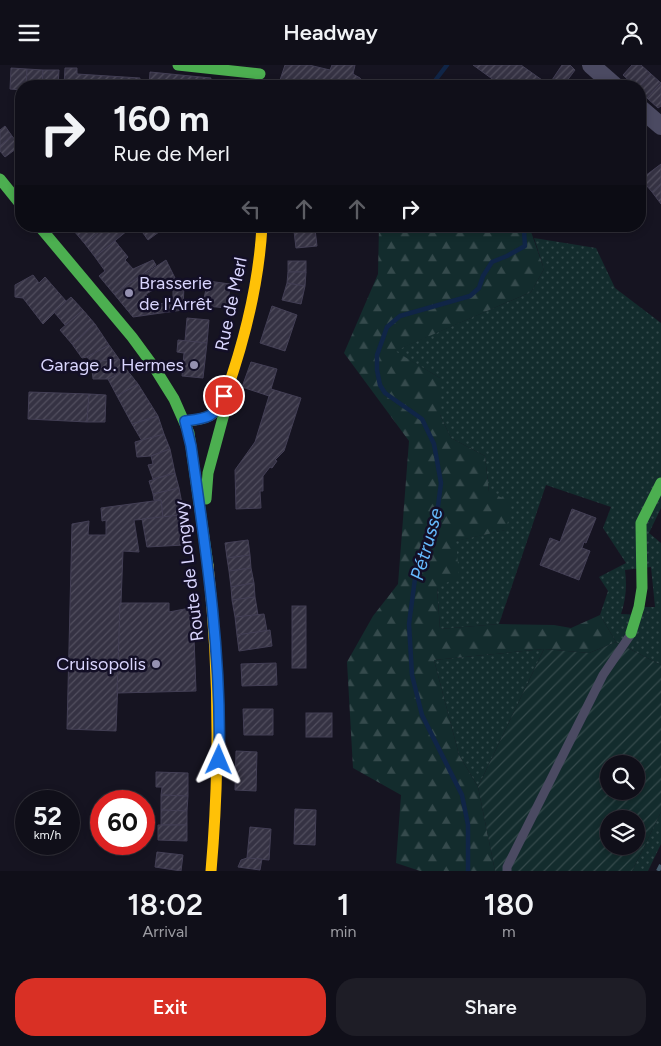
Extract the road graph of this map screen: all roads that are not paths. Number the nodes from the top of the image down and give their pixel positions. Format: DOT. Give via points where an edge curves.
graph roads {
  1 [pos="178,65"];
  2 [pos="591,65"];
  3 [pos="260,69"];
  4 [pos="608,80"];
  5 [pos="646,113"];
  6 [pos="661,126"];
  7 [pos="0,179"];
  8 [pos="15,198"];
  9 [pos="44,232"];
  10 [pos="261,232"];
  11 [pos="230,382"];
  12 [pos="185,421"];
  13 [pos="661,483"];
  14 [pos="209,568"];
  15 [pos="631,633"];
  16 [pos="211,871"];
  17 [pos="507,871"];
  1 -- 3 [label="main road"];
  2 -- 4 [label="street"];
  5 -- 6 [label="street"];
  7 -- 8 [label="main road"];
  9 -- 12 [label="main road, Route de Longwy" via="145,352"];
  10 -- 11 [label="main road, Rue de Merl" via="250,311"];
  11 -- 12 [label="main road, Rue de Merl" via="218,410 210,417"];
  11 -- 14 [label="main road" via="226,413 208,469"];
  12 -- 14 [label="main road, Route de Longwy"];
  13 -- 15 [label="main road" via="640,523 642,588"];
  14 -- 16 [label="main road, Route de Longwy" via="219,742 217,823"];
  15 -- 17 [label="lane" via="603,675"];
}
